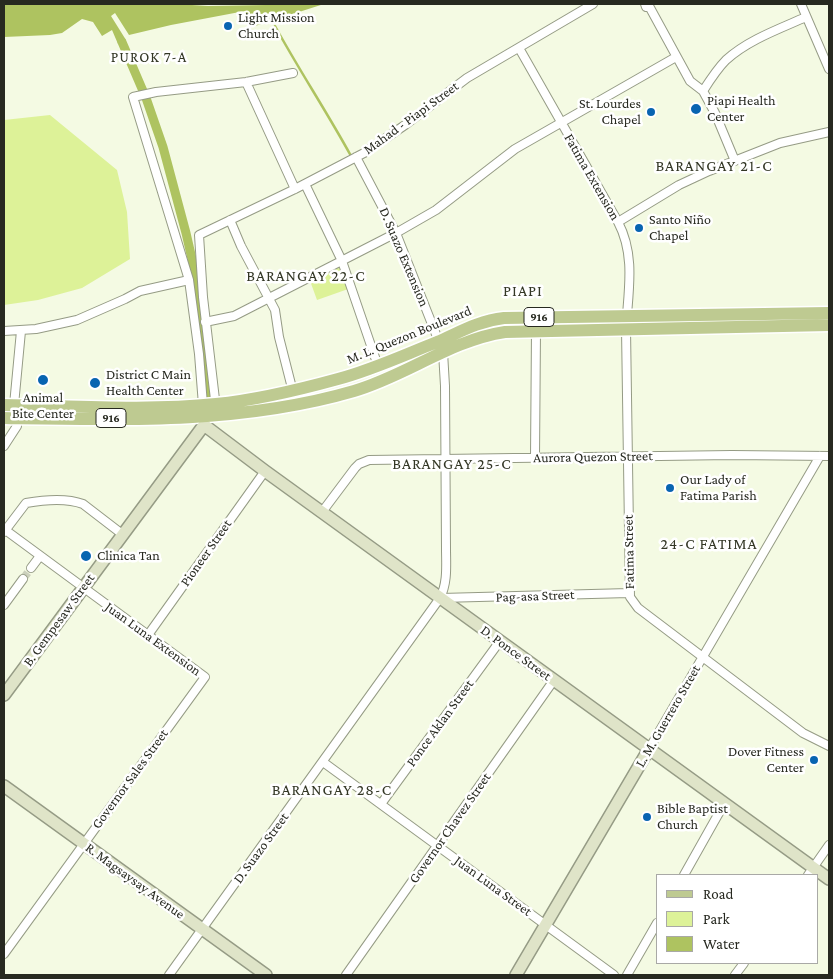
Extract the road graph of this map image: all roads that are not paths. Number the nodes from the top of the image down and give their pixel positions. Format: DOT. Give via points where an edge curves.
graph roads {
  1 [pos="594,4"];
  2 [pos="645,4"];
  3 [pos="801,4"];
  4 [pos="806,17"];
  5 [pos="519,48"];
  6 [pos="676,57"];
  7 [pos="829,69"];
  8 [pos="293,73"];
  9 [pos="246,82"];
  10 [pos="703,91"];
  11 [pos="561,122"];
  12 [pos="829,132"];
  13 [pos="356,157"];
  14 [pos="735,161"];
  15 [pos="305,184"];
  16 [pos="295,189"];
  17 [pos="230,220"];
  18 [pos="618,222"];
  19 [pos="396,233"];
  20 [pos="342,261"];
  21 [pos="189,280"];
  22 [pos="270,298"];
  23 [pos="829,313"];
  24 [pos="205,322"];
  25 [pos="626,322"];
  26 [pos="829,325"];
  27 [pos="4,331"];
  28 [pos="20,331"];
  29 [pos="536,331"];
  30 [pos="441,346"];
  31 [pos="378,366"];
  32 [pos="293,392"];
  33 [pos="12,410"];
  34 [pos="209,413"];
  35 [pos="4,418"];
  36 [pos="4,446"];
  37 [pos="627,456"];
  38 [pos="820,456"];
  39 [pos="829,456"];
  40 [pos="535,457"];
  41 [pos="446,458"];
  42 [pos="264,471"];
  43 [pos="322,512"];
  44 [pos="4,530"];
  45 [pos="122,534"];
  46 [pos="40,556"];
  47 [pos="31,568"];
  48 [pos="23,579"];
  49 [pos="83,587"];
  50 [pos="629,593"];
  51 [pos="440,598"];
  52 [pos="4,605"];
  53 [pos="148,635"];
  54 [pos="500,641"];
  55 [pos="703,657"];
  56 [pos="205,677"];
  57 [pos="554,680"];
  58 [pos="5,689"];
  59 [pos="829,746"];
  60 [pos="649,749"];
  61 [pos="323,762"];
  62 [pos="4,786"];
  63 [pos="381,804"];
  64 [pos="724,804"];
  65 [pos="83,844"];
  66 [pos="437,845"];
  67 [pos="829,845"];
  68 [pos="810,872"];
  69 [pos="685,874"];
  70 [pos="656,924"];
  71 [pos="546,925"];
  72 [pos="202,929"];
  73 [pos="4,954"];
  74 [pos="743,964"];
  75 [pos="169,975"];
  76 [pos="264,975"];
  77 [pos="346,975"];
  78 [pos="516,975"];
  79 [pos="614,975"];
  80 [pos="627,975"];
  81 [pos="735,975"];
  1 -- 5 [label="street, Mahad - Piapi Street"];
  2 -- 6 [label="street"];
  3 -- 4 [label="street"];
  4 -- 7 [label="street"];
  4 -- 10 [label="street" via="735,52 720,66"];
  5 -- 11 [label="street, Fatima Extension"];
  5 -- 13 [label="street, Mahad - Piapi Street" via="467,78"];
  6 -- 10 [label="street" via="690,81"];
  6 -- 11 [label="street"];
  8 -- 9 [label="street"];
  9 -- 16 [label="street"];
  9 -- 21 [label="street" via="133,98"];
  10 -- 14 [label="street"];
  11 -- 18 [label="street, Fatima Extension"];
  11 -- 19 [label="street" via="516,149 436,210"];
  12 -- 14 [label="street" via="780,143"];
  13 -- 15 [label="street, Mahad - Piapi Street"];
  13 -- 19 [label="street, D. Suazo Extension"];
  14 -- 18 [label="street" via="679,185"];
  15 -- 16 [label="street, Mahad - Piapi Street"];
  15 -- 20 [label="street"];
  16 -- 17 [label="street, Mahad - Piapi Street"];
  17 -- 22 [label="street"];
  17 -- 24 [label="street, Mahad - Piapi Street" via="198,236"];
  18 -- 25 [label="street, Fatima Extension" via="629,252"];
  19 -- 20 [label="street"];
  19 -- 30 [label="street, D. Suazo Extension"];
  20 -- 22 [label="street"];
  20 -- 31 [label="street"];
  21 -- 28 [label="street" via="140,291 77,320"];
  21 -- 34 [label="street"];
  22 -- 24 [label="street" via="234,316"];
  22 -- 32 [label="street"];
  23 -- 25 [label="main road, M. L. Quezon Boulevard / 916"];
  24 -- 34 [label="street"];
  25 -- 26 [label="main road, M. L. Quezon Boulevard / 916"];
  25 -- 29 [label="main road, M. L. Quezon Boulevard / 916"];
  25 -- 30 [label="main road, M. L. Quezon Boulevard / 916" via="504,318 481,322"];
  25 -- 37 [label="street, Fatima Street"];
  27 -- 28 [label="street"];
  28 -- 33 [label="street"];
  29 -- 30 [label="main road, M. L. Quezon Boulevard / 916" via="491,334"];
  29 -- 40 [label="street"];
  30 -- 31 [label="main road, M. L. Quezon Boulevard / 916"];
  30 -- 34 [label="main road, M. L. Quezon Boulevard / 916" via="356,391 317,400"];
  30 -- 41 [label="street, D. Suazo Extension"];
  31 -- 32 [label="main road, M. L. Quezon Boulevard / 916"];
  32 -- 34 [label="main road, M. L. Quezon Boulevard / 916"];
  33 -- 34 [label="main road, M. L. Quezon Boulevard / 916" via="157,407"];
  33 -- 35 [label="main road, M. L. Quezon Boulevard / 916"];
  33 -- 36 [label="street" via="17,426"];
  34 -- 42 [label="street, D. Ponce Street"];
  34 -- 45 [label="street, B. Gempesaw Street"];
  37 -- 38 [label="street, Aurora Quezon Street"];
  37 -- 40 [label="street, Aurora Quezon Street"];
  37 -- 50 [label="street, Fatima Street"];
  38 -- 39 [label="street, Aurora Quezon Street"];
  38 -- 55 [label="street, L. M. Guerrero Street"];
  40 -- 41 [label="street, Aurora Quezon Street"];
  41 -- 43 [label="street, Aurora Quezon Street" via="364,462 355,468"];
  41 -- 51 [label="street, D. Suazo Extension" via="446,574"];
  42 -- 43 [label="street, D. Ponce Street"];
  42 -- 53 [label="street, Pioneer Street"];
  43 -- 51 [label="street, D. Ponce Street"];
  44 -- 45 [label="street" via="26,504 75,501"];
  44 -- 46 [label="street, Juan Luna Extension"];
  45 -- 49 [label="street, B. Gempesaw Street"];
  46 -- 47 [label="street"];
  46 -- 49 [label="street, Juan Luna Extension"];
  48 -- 52 [label="street"];
  49 -- 53 [label="street, Juan Luna Extension"];
  49 -- 58 [label="street, B. Gempesaw Street"];
  50 -- 51 [label="street, Pag-asa Street"];
  50 -- 55 [label="street, Fatima Street" via="635,606"];
  51 -- 54 [label="street, D. Ponce Street"];
  51 -- 61 [label="street, D. Suazo Street"];
  53 -- 56 [label="street, Juan Luna Extension"];
  54 -- 57 [label="street, D. Ponce Street"];
  54 -- 63 [label="street, Ponce Aklan Street"];
  55 -- 59 [label="street, Fatima Street" via="804,732"];
  55 -- 60 [label="street, L. M. Guerrero Street"];
  56 -- 65 [label="street, Governor Sales Street"];
  57 -- 60 [label="street, D. Ponce Street"];
  57 -- 66 [label="street, Governor Chavez Street"];
  60 -- 64 [label="street, D. Ponce Street"];
  60 -- 71 [label="street, L. M. Guerrero Street"];
  61 -- 63 [label="street, Juan Luna Street"];
  61 -- 72 [label="street, D. Suazo Street"];
  62 -- 65 [label="street, R. Magsaysay Avenue"];
  63 -- 66 [label="street, Juan Luna Street"];
  64 -- 68 [label="street, D. Ponce Street"];
  64 -- 69 [label="street"];
  65 -- 72 [label="street, R. Magsaysay Avenue"];
  65 -- 73 [label="street, Governor Sales Street"];
  66 -- 71 [label="street, Juan Luna Street"];
  66 -- 77 [label="street, Governor Chavez Street"];
  67 -- 68 [label="street"];
  70 -- 80 [label="street"];
  71 -- 78 [label="street, L. M. Guerrero Street"];
  71 -- 79 [label="street, Juan Luna Street"];
  72 -- 75 [label="street, D. Suazo Street"];
  72 -- 76 [label="street, R. Magsaysay Avenue"];
  74 -- 81 [label="street"];
}
